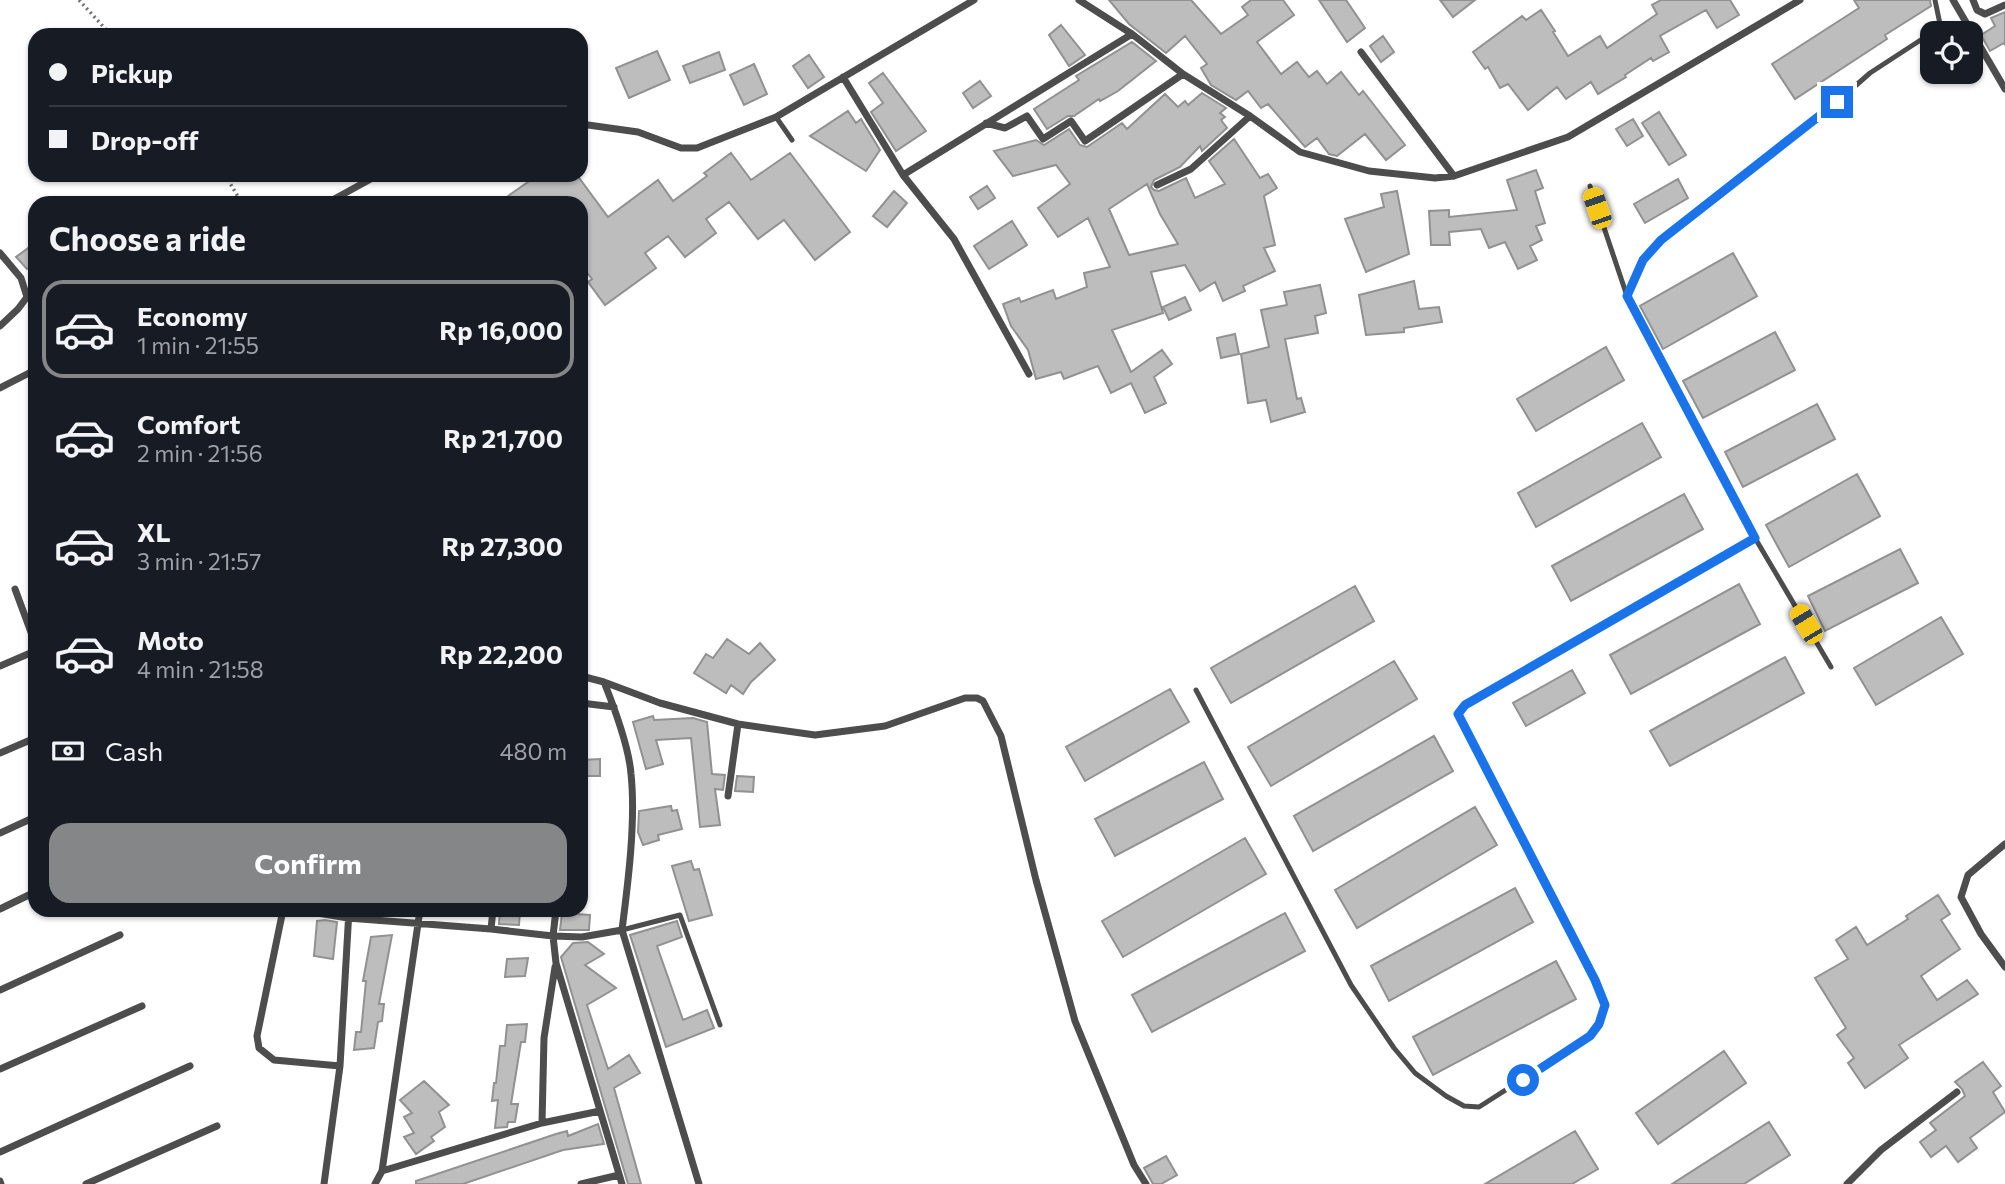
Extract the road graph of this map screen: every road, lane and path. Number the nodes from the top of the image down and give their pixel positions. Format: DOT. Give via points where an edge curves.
graph roads {
  1 [pos="79,0"];
  2 [pos="974,0"];
  3 [pos="1079,0"];
  4 [pos="1800,0"];
  5 [pos="1935,0"];
  6 [pos="1953,0"];
  7 [pos="1973,0"];
  8 [pos="2005,5"];
  9 [pos="105,28"];
  10 [pos="1132,34"];
  11 [pos="1361,52"];
  12 [pos="1183,74"];
  13 [pos="843,76"];
  14 [pos="2005,89"];
  15 [pos="1250,116"];
  16 [pos="776,117"];
  17 [pos="986,122"];
  18 [pos="588,125"];
  19 [pos="793,140"];
  20 [pos="903,175"];
  21 [pos="1454,176"];
  22 [pos="365,182"];
  23 [pos="1157,185"];
  24 [pos="1590,186"];
  25 [pos="340,196"];
  26 [pos="0,253"];
  27 [pos="1627,296"];
  28 [pos="2,322"];
  29 [pos="28,374"];
  30 [pos="1029,374"];
  31 [pos="0,388"];
  32 [pos="1755,538"];
  33 [pos="15,589"];
  34 [pos="28,624"];
  35 [pos="28,654"];
  36 [pos="0,666"];
  37 [pos="1831,667"];
  38 [pos="588,678"];
  39 [pos="604,682"];
  40 [pos="1196,690"];
  41 [pos="588,704"];
  42 [pos="614,707"];
  43 [pos="738,724"];
  44 [pos="28,741"];
  45 [pos="0,753"];
  46 [pos="729,796"];
  47 [pos="28,820"];
  48 [pos="0,833"];
  49 [pos="2005,844"];
  50 [pos="28,895"];
  51 [pos="0,909"];
  52 [pos="282,917"];
  53 [pos="349,917"];
  54 [pos="372,917"];
  55 [pos="419,917"];
  56 [pos="492,917"];
  57 [pos="555,917"];
  58 [pos="419,923"];
  59 [pos="491,929"];
  60 [pos="622,930"];
  61 [pos="120,935"];
  62 [pos="553,936"];
  63 [pos="556,964"];
  64 [pos="2005,967"];
  65 [pos="0,990"];
  66 [pos="142,1006"];
  67 [pos="720,1025"];
  68 [pos="190,1066"];
  69 [pos="340,1066"];
  70 [pos="0,1069"];
  71 [pos="1956,1092"];
  72 [pos="600,1111"];
  73 [pos="542,1123"];
  74 [pos="217,1126"];
  75 [pos="0,1152"];
  76 [pos="382,1171"];
  77 [pos="619,1175"];
  78 [pos="86,1184"];
  79 [pos="324,1184"];
  80 [pos="375,1184"];
  81 [pos="581,1184"];
  82 [pos="622,1184"];
  83 [pos="699,1184"];
  84 [pos="1146,1184"];
  85 [pos="1847,1184"];
  1 -- 9 [label="path"];
  2 -- 13 [label="street"];
  3 -- 10 [label="street"];
  4 -- 21 [label="street" via="1568,137"];
  5 -- 27 [label="lane" via="1940,24 1936,30 1870,73 1661,240 1643,260"];
  6 -- 14 [label="street"];
  7 -- 8 [label="street" via="1985,14"];
  10 -- 12 [label="street"];
  10 -- 17 [label="street"];
  11 -- 21 [label="street"];
  12 -- 15 [label="street"];
  12 -- 17 [label="street" via="1085,141 1071,121 1043,139 1027,116 1005,128"];
  13 -- 16 [label="street"];
  13 -- 20 [label="street"];
  15 -- 21 [label="street" via="1300,152 1369,172"];
  15 -- 23 [label="street" via="1191,169"];
  16 -- 18 [label="street" via="697,148"];
  16 -- 19 [label="lane"];
  17 -- 20 [label="street"];
  20 -- 30 [label="street" via="954,239"];
  22 -- 25 [label="street"];
  24 -- 27 [label="lane"];
  26 -- 28 [label="street" via="21,278 27,297"];
  27 -- 32 [label="lane"];
  29 -- 31 [label="street"];
  32 -- 37 [label="lane"];
  32 -- 40 [label="lane" via="1465,705 1458,714 1605,1005 1590,1036 1479,1108 1464,1106 1415,1073 1351,985"];
  33 -- 34 [label="street"];
  35 -- 36 [label="street"];
  38 -- 39 [label="street"];
  39 -- 42 [label="street"];
  39 -- 43 [label="street"];
  41 -- 42 [label="street"];
  42 -- 60 [label="street" via="631,772 632,832"];
  43 -- 46 [label="street"];
  43 -- 84 [label="street" via="815,735 885,726 965,698 983,701 1001,736 1075,1021"];
  44 -- 45 [label="street"];
  47 -- 48 [label="street"];
  49 -- 64 [label="street" via="1968,876 1961,897"];
  50 -- 51 [label="street"];
  52 -- 69 [label="street" via="257,1036 259,1048 274,1059"];
  53 -- 69 [label="street"];
  54 -- 58 [label="street"];
  55 -- 58 [label="street"];
  56 -- 59 [label="street"];
  57 -- 62 [label="street"];
  58 -- 59 [label="street"];
  58 -- 76 [label="street"];
  59 -- 62 [label="street"];
  60 -- 62 [label="street" via="582,937"];
  60 -- 67 [label="lane" via="678,914"];
  60 -- 83 [label="street"];
  61 -- 65 [label="street"];
  62 -- 63 [label="street"];
  63 -- 72 [label="street"];
  63 -- 73 [label="street" via="544,1038"];
  66 -- 70 [label="street"];
  68 -- 75 [label="street"];
  69 -- 79 [label="street"];
  71 -- 85 [label="street" via="1881,1150"];
  72 -- 73 [label="street"];
  72 -- 77 [label="street"];
  73 -- 76 [label="street"];
  74 -- 78 [label="street"];
  76 -- 80 [label="street"];
  77 -- 81 [label="street"];
  77 -- 82 [label="street"];
}
